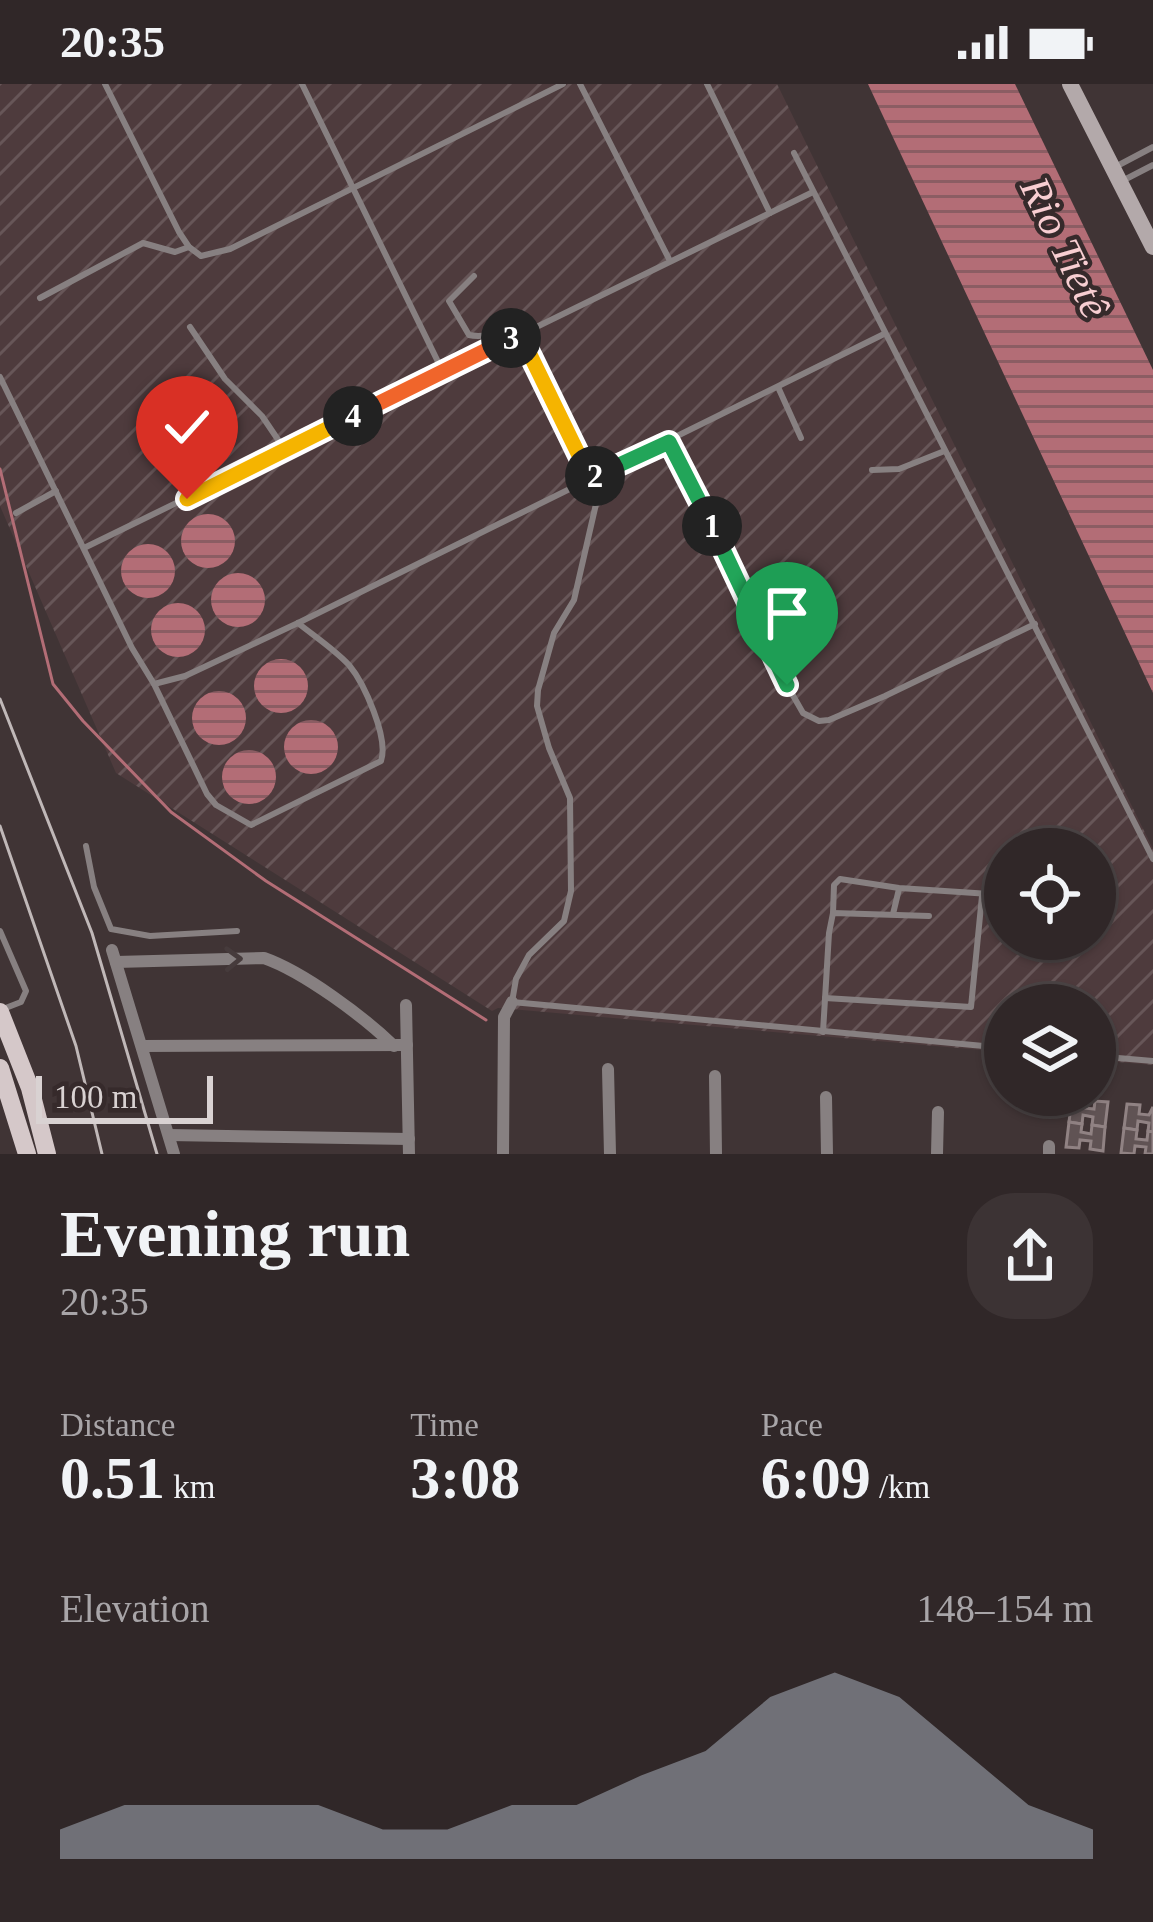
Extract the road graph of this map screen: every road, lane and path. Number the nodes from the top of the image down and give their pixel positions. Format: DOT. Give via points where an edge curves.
graph roads {
  1 [pos="105,84"];
  2 [pos="302,84"];
  3 [pos="563,84"];
  4 [pos="580,84"];
  5 [pos="707,84"];
  6 [pos="1070,84"];
  7 [pos="1153,147"];
  8 [pos="794,153"];
  9 [pos="1153,165"];
  10 [pos="1117,174"];
  11 [pos="353,187"];
  12 [pos="813,192"];
  13 [pos="770,213"];
  14 [pos="189,248"];
  15 [pos="1153,248"];
  16 [pos="670,261"];
  17 [pos="474,276"];
  18 [pos="40,298"];
  19 [pos="190,327"];
  20 [pos="520,334"];
  21 [pos="884,334"];
  22 [pos="444,372"];
  23 [pos="0,377"];
  24 [pos="778,387"];
  25 [pos="801,438"];
  26 [pos="669,442"];
  27 [pos="285,450"];
  28 [pos="944,451"];
  29 [pos="872,470"];
  30 [pos="590,478"];
  31 [pos="56,491"];
  32 [pos="16,513"];
  33 [pos="84,548"];
  34 [pos="298,622"];
  35 [pos="1035,624"];
  36 [pos="154,684"];
  37 [pos="86,846"];
  38 [pos="1153,859"];
  39 [pos="899,888"];
  40 [pos="982,896"];
  41 [pos="833,913"];
  42 [pos="893,914"];
  43 [pos="929,916"];
  44 [pos="110,929"];
  45 [pos="237,931"];
  46 [pos="0,932"];
  47 [pos="114,956"];
  48 [pos="825,998"];
  49 [pos="512,1002"];
  50 [pos="406,1005"];
  51 [pos="0,1011"];
  52 [pos="823,1032"];
  53 [pos="142,1046"];
  54 [pos="400,1046"];
  55 [pos="984,1046"];
  56 [pos="1116,1057"];
  57 [pos="1153,1060"];
  58 [pos="0,1068"];
  59 [pos="608,1069"];
  60 [pos="715,1076"];
  61 [pos="30,1088"];
  62 [pos="826,1097"];
  63 [pos="6,1102"];
  64 [pos="938,1112"];
  65 [pos="170,1135"];
  66 [pos="409,1147"];
  67 [pos="27,1154"];
  68 [pos="47,1154"];
  69 [pos="174,1154"];
  70 [pos="503,1154"];
  71 [pos="610,1154"];
  72 [pos="716,1154"];
  73 [pos="827,1154"];
  74 [pos="937,1154"];
  1 -- 14 [label="lane"];
  2 -- 11 [label="lane"];
  3 -- 11 [label="lane"];
  4 -- 16 [label="lane"];
  5 -- 13 [label="lane"];
  6 -- 10 [label="main road"];
  7 -- 10 [label="lane"];
  8 -- 12 [label="lane"];
  9 -- 10 [label="lane"];
  10 -- 15 [label="main road"];
  11 -- 14 [label="lane" via="230,249 201,256"];
  11 -- 22 [label="lane"];
  12 -- 13 [label="lane"];
  12 -- 21 [label="lane"];
  13 -- 16 [label="lane"];
  14 -- 18 [label="lane" via="143,243"];
  16 -- 20 [label="lane"];
  17 -- 20 [label="lane" via="449,301 469,335"];
  19 -- 27 [label="lane"];
  20 -- 22 [label="lane"];
  20 -- 30 [label="lane"];
  21 -- 24 [label="lane"];
  21 -- 28 [label="lane"];
  22 -- 27 [label="lane"];
  23 -- 31 [label="lane"];
  24 -- 25 [label="lane"];
  24 -- 26 [label="lane"];
  26 -- 30 [label="lane"];
  26 -- 35 [label="lane" via="787,685 803,713 818,721"];
  27 -- 33 [label="lane"];
  28 -- 29 [label="lane"];
  28 -- 35 [label="lane"];
  30 -- 34 [label="lane"];
  30 -- 49 [label="lane" via="596,504 574,600 554,633 537,706 570,798 571,891 564,921 529,955"];
  31 -- 32 [label="lane"];
  31 -- 33 [label="lane"];
  33 -- 36 [label="lane"];
  34 -- 36 [label="lane"];
  34 -- 36 [label="lane" via="352,668 385,749 381,760 251,825 207,794"];
  35 -- 38 [label="lane"];
  37 -- 44 [label="lane"];
  39 -- 40 [label="lane"];
  39 -- 41 [label="lane" via="840,880"];
  39 -- 42 [label="lane"];
  40 -- 48 [label="lane" via="970,1007"];
  41 -- 42 [label="lane"];
  41 -- 48 [label="lane"];
  42 -- 43 [label="lane"];
  44 -- 45 [label="lane" via="150,936"];
  44 -- 47 [label="lane"];
  46 -- 51 [label="lane" via="26,996"];
  47 -- 53 [label="street"];
  47 -- 54 [label="street, one-way" via="264,958"];
  48 -- 52 [label="lane"];
  49 -- 52 [label="lane"];
  49 -- 70 [label="street" via="504,1017"];
  50 -- 54 [label="street"];
  51 -- 61 [label="main road"];
  52 -- 55 [label="lane"];
  53 -- 54 [label="street"];
  53 -- 65 [label="street"];
  54 -- 66 [label="street"];
  56 -- 57 [label="lane"];
  58 -- 63 [label="main road"];
  59 -- 71 [label="street"];
  60 -- 72 [label="street"];
  61 -- 63 [label="street"];
  61 -- 68 [label="main road"];
  62 -- 73 [label="street"];
  63 -- 67 [label="main road"];
  64 -- 74 [label="street"];
  65 -- 66 [label="street"];
  65 -- 69 [label="street"];
}
